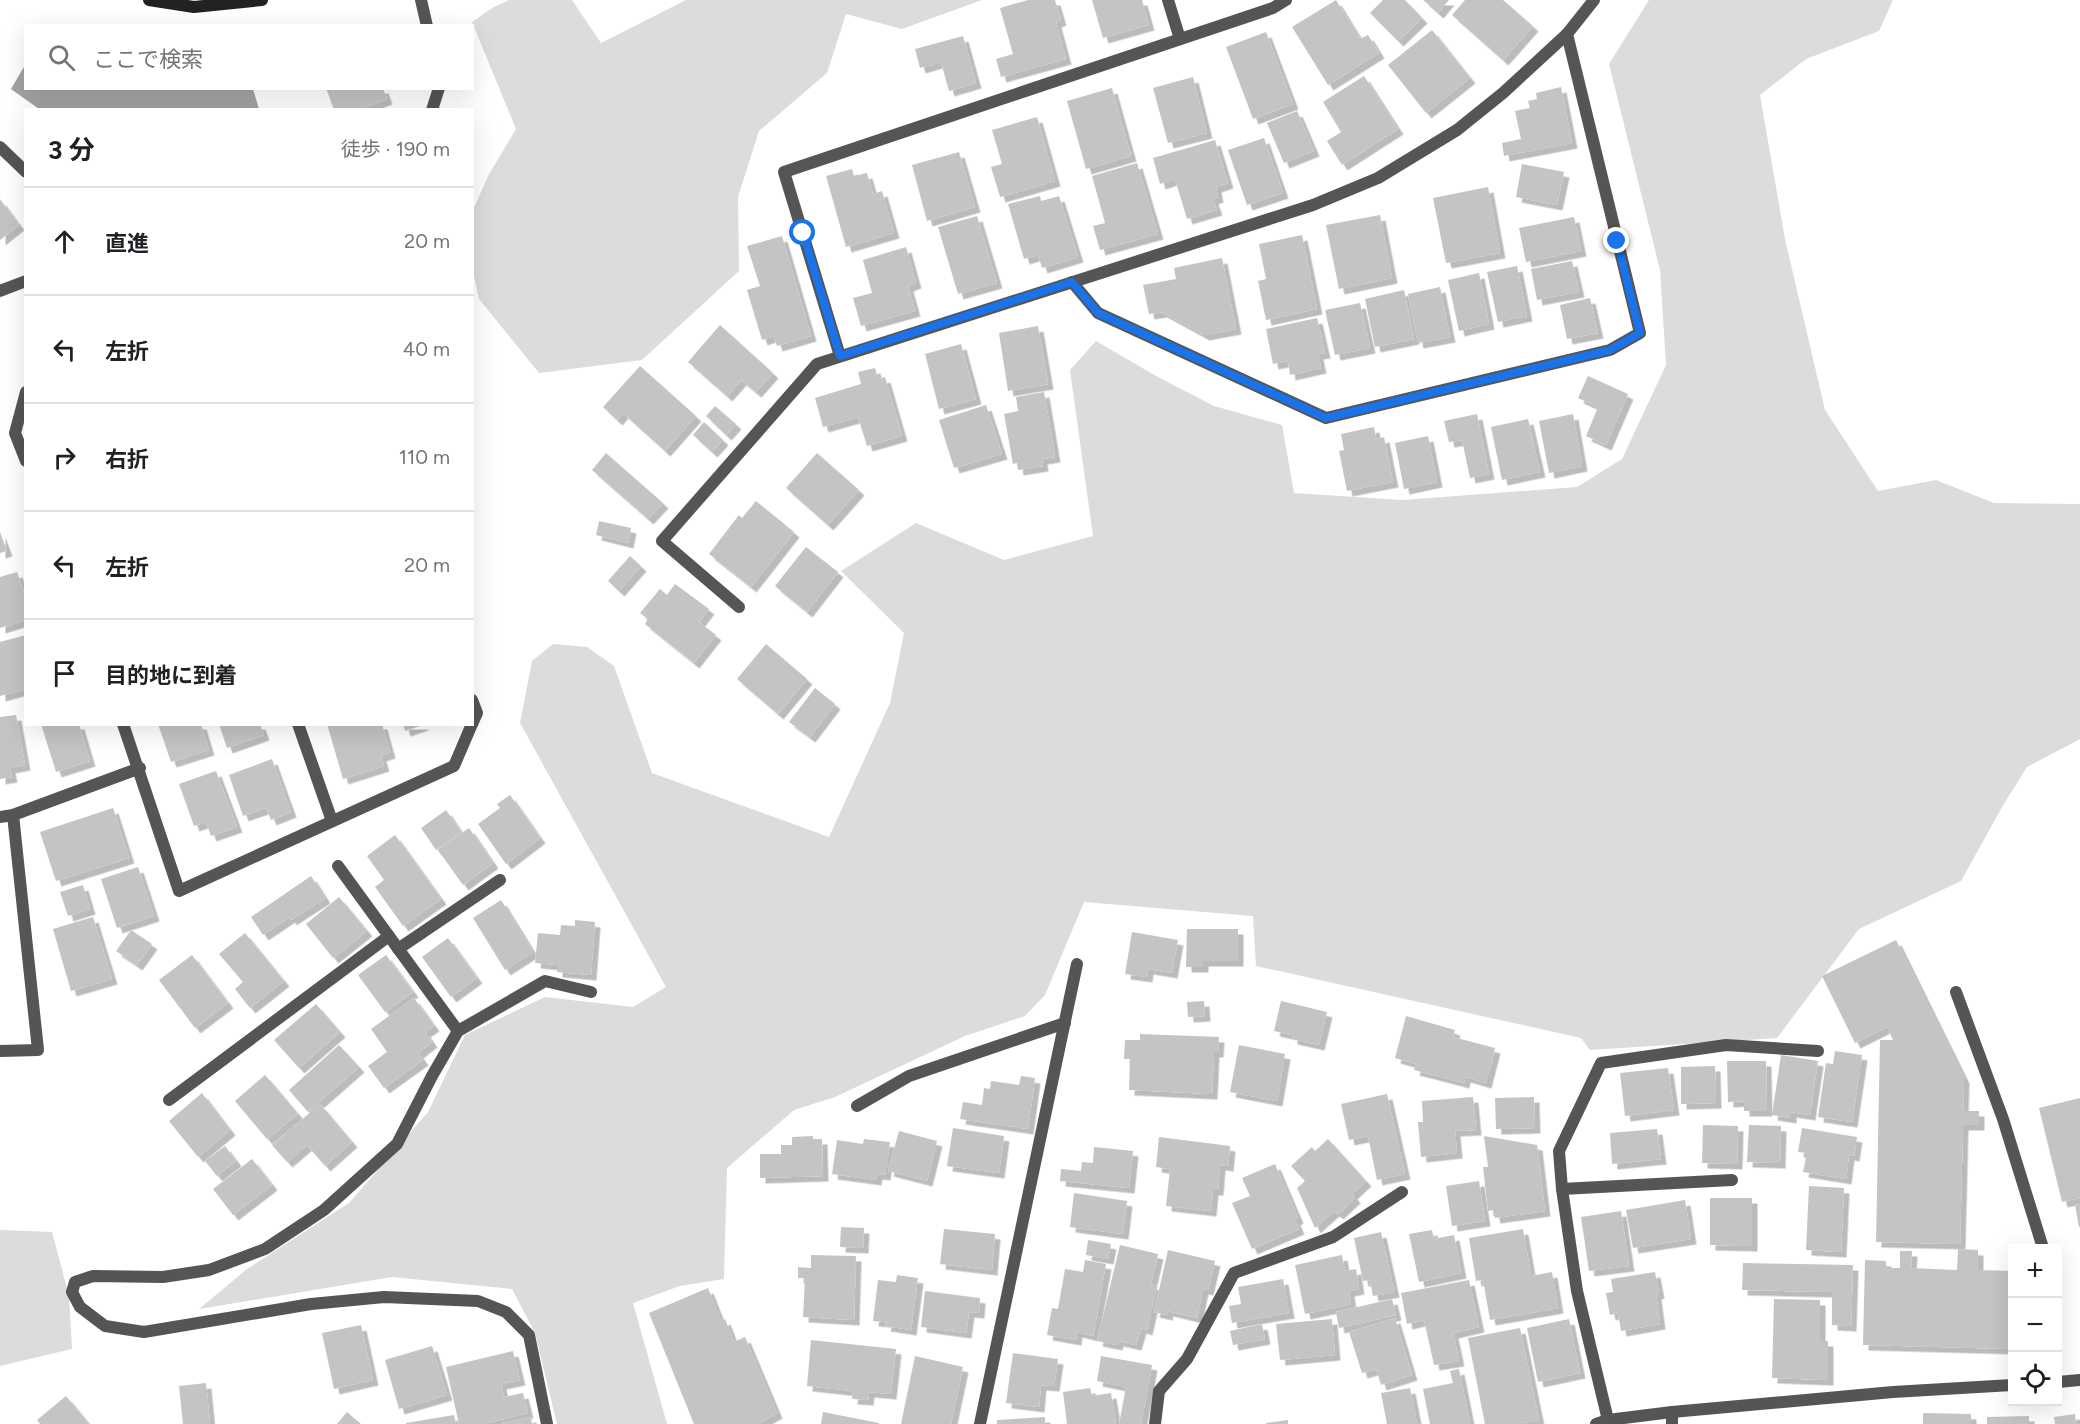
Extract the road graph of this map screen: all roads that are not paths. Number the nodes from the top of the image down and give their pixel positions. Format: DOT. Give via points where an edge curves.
graph roads {
  1 [pos="149,0"];
  2 [pos="262,0"];
  3 [pos="421,0"];
  4 [pos="1168,0"];
  5 [pos="1286,0"];
  6 [pos="1594,0"];
  7 [pos="427,24"];
  8 [pos="1567,34"];
  9 [pos="1180,39"];
  10 [pos="438,90"];
  11 [pos="433,108"];
  12 [pos="0,147"];
  13 [pos="24,170"];
  14 [pos="1072,282"];
  15 [pos="24,283"];
  16 [pos="0,291"];
  17 [pos="840,356"];
  18 [pos="24,399"];
  19 [pos="24,456"];
  20 [pos="739,607"];
  21 [pos="474,705"];
  22 [pos="474,720"];
  23 [pos="124,726"];
  24 [pos="299,726"];
  25 [pos="471,726"];
  26 [pos="140,768"];
  27 [pos="6,816"];
  28 [pos="332,821"];
  29 [pos="338,866"];
  30 [pos="500,880"];
  31 [pos="389,936"];
  32 [pos="398,949"];
  33 [pos="1077,964"];
  34 [pos="591,992"];
  35 [pos="1956,992"];
  36 [pos="1065,1023"];
  37 [pos="458,1031"];
  38 [pos="0,1051"];
  39 [pos="1818,1051"];
  40 [pos="169,1100"];
  41 [pos="856,1106"];
  42 [pos="1732,1180"];
  43 [pos="1562,1189"];
  44 [pos="1402,1192"];
  45 [pos="2042,1244"];
  46 [pos="2080,1380"];
  47 [pos="2062,1382"];
  48 [pos="2008,1384"];
  49 [pos="1672,1418"];
  50 [pos="1602,1422"];
  51 [pos="547,1424"];
  52 [pos="980,1424"];
  53 [pos="1155,1424"];
  1 -- 2 [label="street" via="194,7"];
  3 -- 7 [label="street"];
  4 -- 9 [label="street"];
  5 -- 9 [label="street" via="1273,8"];
  6 -- 8 [label="street"];
  8 -- 14 [label="street" via="1457,130 1378,178 1313,205"];
  8 -- 14 [label="street" via="1640,333 1610,350 1326,418 1098,313"];
  9 -- 17 [label="street" via="784,172"];
  10 -- 11 [label="street"];
  12 -- 13 [label="street"];
  14 -- 17 [label="street"];
  15 -- 16 [label="street"];
  17 -- 20 [label="street" via="817,364 662,541"];
  18 -- 19 [label="street" via="15,433"];
  21 -- 22 [label="street"];
  23 -- 26 [label="street"];
  24 -- 28 [label="street"];
  25 -- 28 [label="street" via="454,766"];
  26 -- 27 [label="street"];
  26 -- 28 [label="street" via="179,891"];
  27 -- 38 [label="street" via="38,1050"];
  29 -- 31 [label="street"];
  30 -- 32 [label="street"];
  31 -- 32 [label="street"];
  31 -- 40 [label="street"];
  32 -- 37 [label="street"];
  33 -- 36 [label="street"];
  34 -- 37 [label="street" via="545,981"];
  35 -- 45 [label="street" via="2003,1119"];
  36 -- 41 [label="street" via="909,1076"];
  36 -- 52 [label="street"];
  37 -- 51 [label="street" via="397,1144 324,1210 265,1249 209,1270 163,1277 93,1276 75,1282 72,1292 80,1307 105,1326 144,1332 363,1299 478,1301 506,1312 529,1335"];
  39 -- 43 [label="street" via="1726,1045 1601,1063 1559,1151"];
  42 -- 43 [label="street"];
  43 -- 50 [label="street"];
  44 -- 53 [label="street" via="1333,1237 1234,1273 1187,1359 1159,1391"];
  46 -- 47 [label="street"];
  48 -- 49 [label="street" via="1882,1393"];
  49 -- 50 [label="street"];
}
